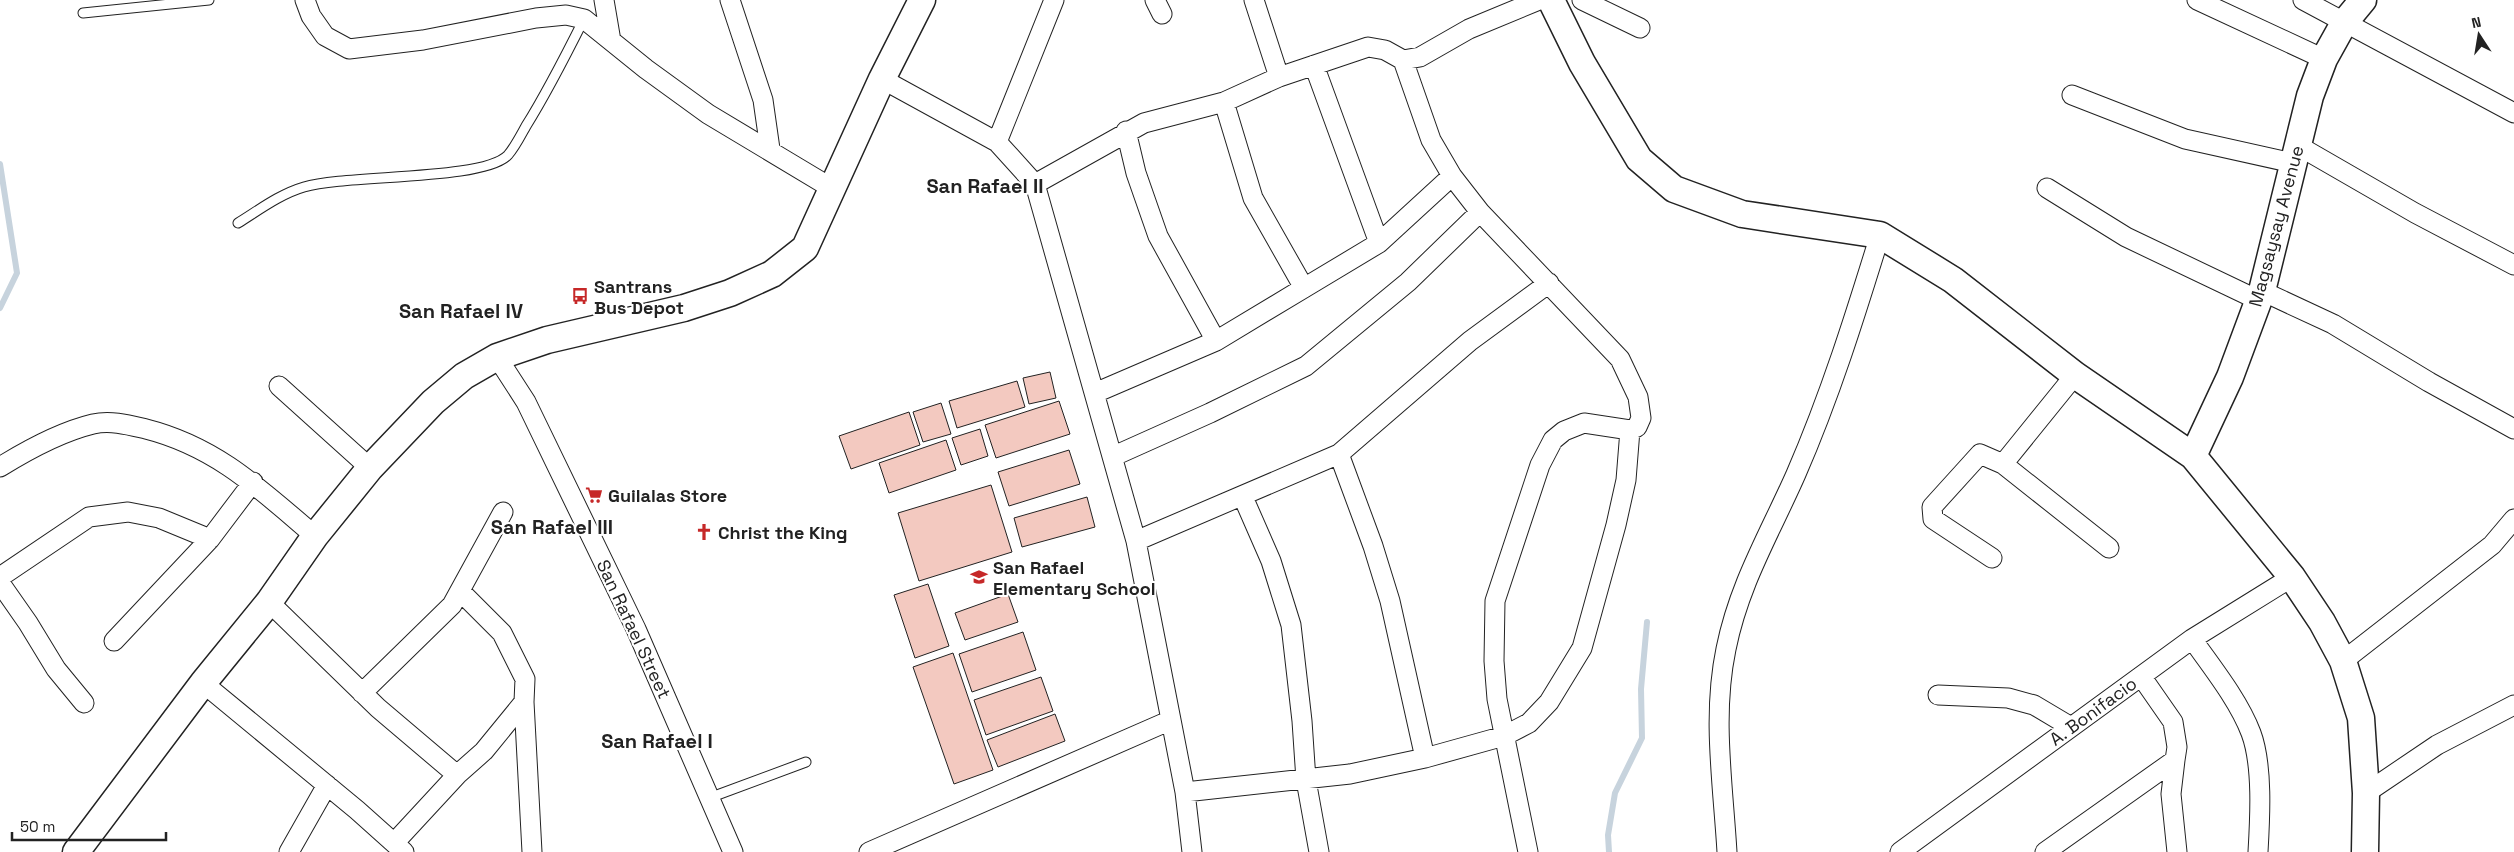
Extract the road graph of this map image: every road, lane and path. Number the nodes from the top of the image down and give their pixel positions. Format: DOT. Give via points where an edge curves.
graph roads {
  1 [pos="209,0"];
  2 [pos="305,0"];
  3 [pos="604,0"];
  4 [pos="730,0"];
  5 [pos="922,0"];
  6 [pos="1054,0"];
  7 [pos="1254,0"];
  8 [pos="1539,0"];
  9 [pos="1551,0"];
  10 [pos="1582,0"];
  11 [pos="2197,0"];
  12 [pos="2303,0"];
  13 [pos="2363,0"];
  14 [pos="83,13"];
  15 [pos="584,18"];
  16 [pos="2344,23"];
  17 [pos="1640,28"];
  18 [pos="611,41"];
  19 [pos="2324,59"];
  20 [pos="1403,60"];
  21 [pos="1314,65"];
  22 [pos="1279,77"];
  23 [pos="882,80"];
  24 [pos="2072,95"];
  25 [pos="1224,102"];
  26 [pos="2514,113"];
  27 [pos="1126,131"];
  28 [pos="997,142"];
  29 [pos="770,149"];
  30 [pos="2295,154"];
  31 [pos="1452,176"];
  32 [pos="1035,184"];
  33 [pos="2047,188"];
  34 [pos="833,189"];
  35 [pos="1480,212"];
  36 [pos="238,223"];
  37 [pos="1880,235"];
  38 [pos="1379,243"];
  39 [pos="2514,265"];
  40 [pos="1549,283"];
  41 [pos="1304,288"];
  42 [pos="2260,296"];
  43 [pos="1216,341"];
  44 [pos="497,357"];
  45 [pos="2075,375"];
  46 [pos="279,386"];
  47 [pos="1095,393"];
  48 [pos="2514,429"];
  49 [pos="1630,430"];
  50 [pos="1339,454"];
  51 [pos="1114,456"];
  52 [pos="2194,456"];
  53 [pos="2004,464"];
  54 [pos="0,467"];
  55 [pos="370,468"];
  56 [pos="253,482"];
  57 [pos="1243,496"];
  58 [pos="503,512"];
  59 [pos="2514,519"];
  60 [pos="315,536"];
  61 [pos="210,539"];
  62 [pos="1136,541"];
  63 [pos="2109,548"];
  64 [pos="1992,558"];
  65 [pos="0,577"];
  66 [pos="2292,577"];
  67 [pos="0,583"];
  68 [pos="460,591"];
  69 [pos="269,602"];
  70 [pos="2192,639"];
  71 [pos="114,641"];
  72 [pos="2343,661"];
  73 [pos="2141,676"];
  74 [pos="203,683"];
  75 [pos="362,693"];
  76 [pos="1938,695"];
  77 [pos="524,702"];
  78 [pos="84,703"];
  79 [pos="2514,705"];
  80 [pos="1171,720"];
  81 [pos="2071,727"];
  82 [pos="1504,736"];
  83 [pos="1425,758"];
  84 [pos="2176,760"];
  85 [pos="806,762"];
  86 [pos="458,775"];
  87 [pos="1306,780"];
  88 [pos="327,785"];
  89 [pos="1185,792"];
  90 [pos="2366,793"];
  91 [pos="709,798"];
  92 [pos="400,847"];
  93 [pos="76,852"];
  94 [pos="288,852"];
  95 [pos="532,852"];
  96 [pos="732,852"];
  97 [pos="869,852"];
  98 [pos="1192,852"];
  99 [pos="1319,852"];
  100 [pos="1528,852"];
  101 [pos="1727,852"];
  102 [pos="1900,852"];
  103 [pos="2045,852"];
  104 [pos="2177,852"];
  105 [pos="2258,852"];
  106 [pos="2364,852"];
  1 -- 14 [label="lane"];
  2 -- 15 [label="street" via="311,16 325,36 349,49 423,40 536,18 566,15"];
  3 -- 18 [label="street"];
  4 -- 29 [label="street" via="764,100"];
  5 -- 23 [label="street"];
  6 -- 28 [label="street"];
  7 -- 22 [label="street"];
  8 -- 20 [label="street" via="1469,29 1420,57"];
  9 -- 37 [label="street" via="1582,63 1639,159 1674,189 1742,214"];
  10 -- 17 [label="street"];
  11 -- 19 [label="street"];
  12 -- 16 [label="street"];
  13 -- 16 [label="street, Magsaysay Avenue"];
  15 -- 18 [label="street"];
  15 -- 36 [label="lane" via="548,90 508,155 490,166 352,179 304,187 280,197"];
  16 -- 19 [label="street, Magsaysay Avenue"];
  16 -- 26 [label="street"];
  18 -- 29 [label="street" via="708,114"];
  19 -- 30 [label="street, Magsaysay Avenue" via="2310,96"];
  20 -- 21 [label="street" via="1385,50 1368,47"];
  20 -- 31 [label="street" via="1431,140"];
  21 -- 22 [label="street"];
  21 -- 38 [label="street"];
  22 -- 25 [label="street"];
  23 -- 28 [label="street"];
  23 -- 34 [label="street"];
  24 -- 30 [label="street" via="2185,139"];
  25 -- 27 [label="street" via="1144,123"];
  25 -- 41 [label="street" via="1253,198"];
  27 -- 32 [label="street"];
  27 -- 43 [label="street" via="1136,173 1158,236"];
  28 -- 32 [label="street"];
  29 -- 34 [label="street"];
  30 -- 39 [label="street"];
  30 -- 42 [label="street, Magsaysay Avenue"];
  31 -- 35 [label="street"];
  31 -- 38 [label="street"];
  32 -- 47 [label="street"];
  33 -- 42 [label="street" via="2126,237"];
  34 -- 44 [label="street" via="806,248 772,274 730,293 684,308 547,340"];
  35 -- 40 [label="street"];
  35 -- 51 [label="street" via="1408,282 1306,366"];
  37 -- 45 [label="street" via="1953,280"];
  37 -- 101 [label="street" via="1837,374 1796,473 1742,588 1726,649 1719,718"];
  38 -- 41 [label="street"];
  40 -- 49 [label="street" via="1620,359 1638,397 1641,418 1637,427"];
  40 -- 50 [label="street" via="1470,341"];
  41 -- 43 [label="street"];
  42 -- 48 [label="street" via="2332,324"];
  42 -- 52 [label="street, Magsaysay Avenue" via="2230,377"];
  43 -- 47 [label="street"];
  44 -- 55 [label="street" via="464,376 433,402"];
  44 -- 91 [label="street, San Rafael Street" via="526,402 623,602"];
  45 -- 52 [label="street"];
  45 -- 53 [label="street"];
  46 -- 55 [label="street"];
  47 -- 51 [label="street"];
  49 -- 82 [label="street" via="1626,480 1582,648 1549,702 1529,723"];
  49 -- 82 [label="street" via="1584,423 1564,431 1553,440 1540,465 1494,601 1494,661"];
  50 -- 57 [label="street"];
  50 -- 83 [label="street" via="1390,601"];
  51 -- 62 [label="street"];
  52 -- 66 [label="street"];
  53 -- 63 [label="street"];
  53 -- 64 [label="street" via="1980,454 1932,507 1933,519"];
  54 -- 56 [label="street" via="27,450 65,433 95,424 123,423 179,438"];
  55 -- 60 [label="street"];
  56 -- 60 [label="street"];
  56 -- 61 [label="street"];
  57 -- 62 [label="street"];
  57 -- 87 [label="street" via="1271,560 1290,625"];
  58 -- 68 [label="street"];
  59 -- 72 [label="street" via="2492,545"];
  60 -- 69 [label="street"];
  61 -- 65 [label="street" via="159,518 128,512 89,517"];
  61 -- 71 [label="street"];
  62 -- 80 [label="street"];
  66 -- 70 [label="street, A. Bonifacio"];
  66 -- 72 [label="street"];
  67 -- 78 [label="street" via="56,669"];
  68 -- 75 [label="street" via="452,605"];
  68 -- 77 [label="street" via="502,632 525,679"];
  69 -- 74 [label="street"];
  69 -- 75 [label="street"];
  70 -- 73 [label="street, A. Bonifacio"];
  70 -- 105 [label="street" via="2225,686 2251,732 2260,806"];
  72 -- 90 [label="street" via="2361,718"];
  73 -- 81 [label="street, A. Bonifacio"];
  73 -- 84 [label="street" via="2173,722"];
  74 -- 88 [label="street"];
  74 -- 93 [label="street"];
  75 -- 86 [label="street"];
  76 -- 81 [label="street" via="2008,698 2034,705"];
  77 -- 86 [label="street" via="484,751"];
  77 -- 95 [label="street"];
  79 -- 90 [label="street" via="2437,745"];
  80 -- 89 [label="street"];
  80 -- 97 [label="street"];
  81 -- 102 [label="street, A. Bonifacio"];
  82 -- 83 [label="street"];
  82 -- 100 [label="street"];
  83 -- 87 [label="street"];
  84 -- 103 [label="street"];
  84 -- 104 [label="street" via="2171,794"];
  85 -- 91 [label="lane"];
  86 -- 92 [label="street"];
  87 -- 89 [label="street"];
  87 -- 99 [label="street"];
  88 -- 92 [label="street"];
  88 -- 94 [label="street"];
  89 -- 98 [label="street"];
  90 -- 106 [label="street"];
  91 -- 96 [label="street, San Rafael Street"];
}
